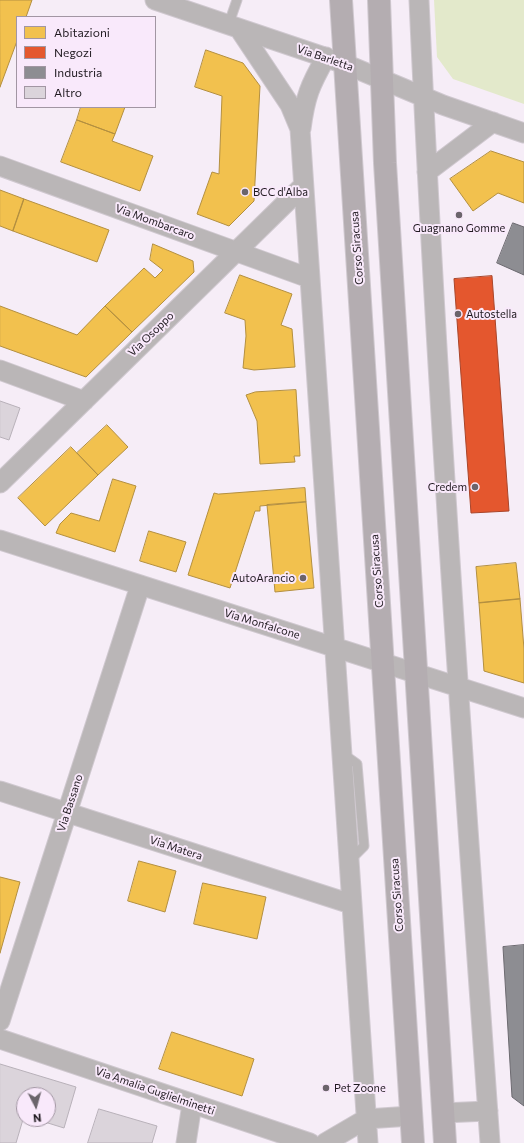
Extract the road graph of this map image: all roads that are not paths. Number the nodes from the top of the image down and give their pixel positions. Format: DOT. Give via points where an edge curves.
graph roads {
  1 [pos="155,0"];
  2 [pos="237,0"];
  3 [pos="341,0"];
  4 [pos="379,0"];
  5 [pos="419,0"];
  6 [pos="234,28"];
  7 [pos="335,60"];
  8 [pos="383,78"];
  9 [pos="423,96"];
  10 [pos="493,122"];
  11 [pos="300,130"];
  12 [pos="524,133"];
  13 [pos="0,166"];
  14 [pos="427,172"];
  15 [pos="303,186"];
  16 [pos="236,251"];
  17 [pos="309,278"];
  18 [pos="0,370"];
  19 [pos="84,401"];
  20 [pos="0,483"];
  21 [pos="0,540"];
  22 [pos="140,586"];
  23 [pos="335,646"];
  24 [pos="383,662"];
  25 [pos="417,673"];
  26 [pos="458,686"];
  27 [pos="524,708"];
  28 [pos="0,791"];
  29 [pos="66,813"];
  30 [pos="351,904"];
  31 [pos="0,1021"];
  32 [pos="0,1039"];
  33 [pos="192,1104"];
  34 [pos="488,1111"];
  35 [pos="443,1113"];
  36 [pos="411,1116"];
  37 [pos="366,1119"];
  38 [pos="186,1143"];
  39 [pos="310,1143"];
  40 [pos="325,1143"];
  41 [pos="368,1143"];
  42 [pos="413,1143"];
  43 [pos="445,1143"];
  44 [pos="490,1143"];
  1 -- 6 [label="street, Via Barletta"];
  2 -- 6 [label="lane"];
  3 -- 7 [label="main road, Corso Siracusa"];
  4 -- 8 [label="main road"];
  5 -- 9 [label="street"];
  6 -- 7 [label="street, Via Barletta"];
  6 -- 11 [label="street" via="290,105"];
  7 -- 8 [label="street, Via Barletta"];
  7 -- 11 [label="street" via="310,84"];
  7 -- 24 [label="main road, Corso Siracusa"];
  8 -- 9 [label="street, Via Barletta"];
  8 -- 25 [label="main road" via="385,163"];
  9 -- 10 [label="street, Via Barletta"];
  9 -- 14 [label="street"];
  10 -- 12 [label="street, Via Barletta"];
  10 -- 14 [label="street"];
  11 -- 15 [label="street"];
  13 -- 16 [label="street, Via Mombarcaro"];
  14 -- 26 [label="street"];
  15 -- 16 [label="street, Via Osoppo"];
  15 -- 17 [label="street"];
  16 -- 17 [label="street, Via Mombarcaro"];
  16 -- 19 [label="street, Via Osoppo"];
  17 -- 23 [label="street"];
  18 -- 19 [label="street"];
  19 -- 20 [label="street, Via Osoppo"];
  21 -- 22 [label="street, Via Monfalcone"];
  22 -- 23 [label="street, Via Monfalcone"];
  22 -- 29 [label="street, Via Bassano"];
  23 -- 24 [label="street, Via Monfalcone"];
  23 -- 30 [label="street"];
  24 -- 25 [label="street, Via Monfalcone"];
  24 -- 36 [label="main road, Corso Siracusa"];
  25 -- 26 [label="street, Via Monfalcone"];
  25 -- 35 [label="main road"];
  26 -- 27 [label="street, Via Monfalcone"];
  26 -- 34 [label="street"];
  28 -- 29 [label="street, Via Matera"];
  29 -- 30 [label="street, Via Matera"];
  29 -- 31 [label="street, Via Bassano"];
  30 -- 37 [label="street"];
  32 -- 33 [label="street, Via Amalia Guglielminetti"];
  33 -- 38 [label="street"];
  33 -- 39 [label="street, Via Amalia Guglielminetti"];
  34 -- 35 [label="street"];
  34 -- 44 [label="street"];
  35 -- 43 [label="main road"];
  36 -- 37 [label="street"];
  36 -- 42 [label="main road, Corso Siracusa"];
  37 -- 40 [label="street"];
  37 -- 41 [label="street"];
}
